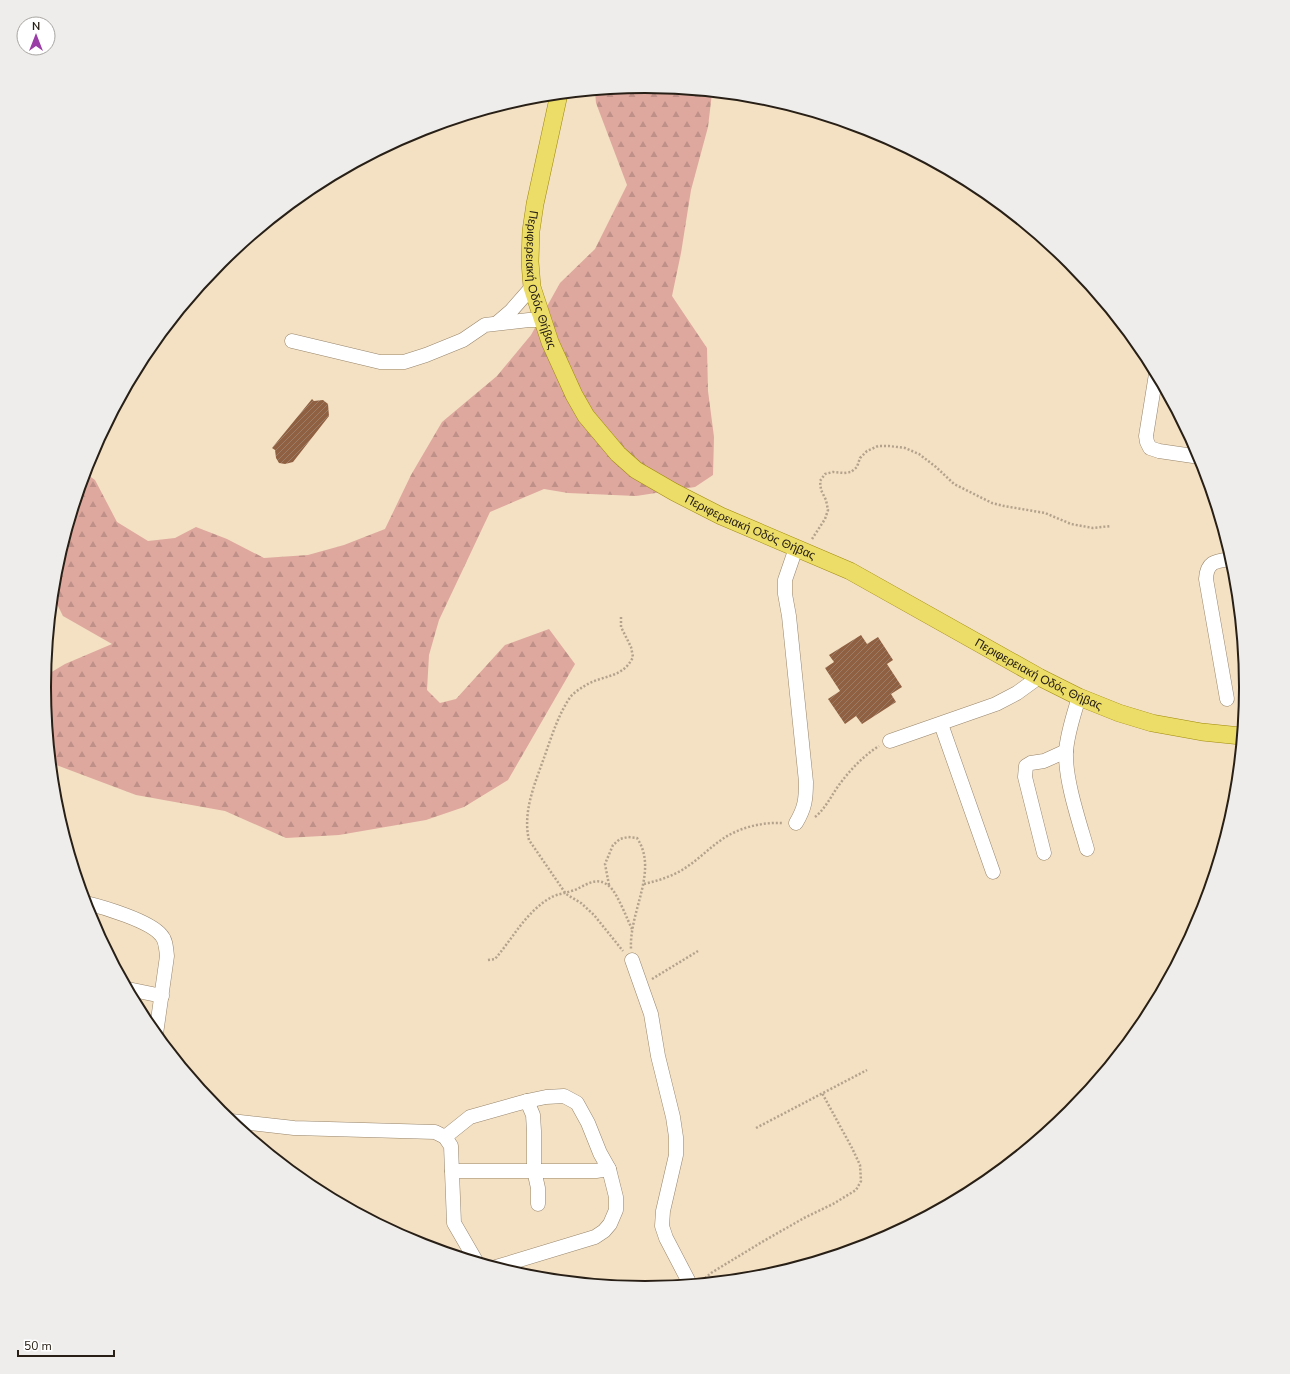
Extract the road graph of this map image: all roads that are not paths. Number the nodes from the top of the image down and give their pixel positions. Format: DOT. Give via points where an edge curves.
graph roads {
  1 [pos="558,99"];
  2 [pos="532,287"];
  3 [pos="542,320"];
  4 [pos="497,323"];
  5 [pos="292,341"];
  6 [pos="1155,383"];
  7 [pos="1192,456"];
  8 [pos="801,550"];
  9 [pos="1225,560"];
  10 [pos="1039,677"];
  11 [pos="1079,697"];
  12 [pos="1227,699"];
  13 [pos="941,724"];
  14 [pos="1237,736"];
  15 [pos="890,741"];
  16 [pos="1066,751"];
  17 [pos="796,823"];
  18 [pos="1087,849"];
  19 [pos="1044,853"];
  20 [pos="993,872"];
  21 [pos="94,907"];
  22 [pos="632,960"];
  23 [pos="135,990"];
  24 [pos="162,996"];
  25 [pos="157,1026"];
  26 [pos="528,1101"];
  27 [pos="241,1122"];
  28 [pos="445,1137"];
  29 [pos="534,1170"];
  30 [pos="609,1170"];
  31 [pos="452,1171"];
  32 [pos="538,1204"];
  33 [pos="473,1255"];
  34 [pos="505,1264"];
  35 [pos="688,1280"];
  1 -- 2 [label="main road, Περιφερειακή Οδός Θήβας" via="531,231"];
  2 -- 3 [label="main road, Περιφερειακή Οδός Θήβας"];
  2 -- 4 [label="street" via="517,306"];
  3 -- 4 [label="street"];
  3 -- 8 [label="main road, Περιφερειακή Οδός Θήβας" via="561,368 586,416 618,454 636,470 721,516"];
  4 -- 5 [label="street" via="485,325 463,340 404,362 380,362"];
  6 -- 7 [label="street" via="1146,436 1150,448"];
  8 -- 10 [label="main road, Περιφερειακή Οδός Θήβας" via="850,571"];
  8 -- 17 [label="street" via="785,580 806,782 803,811"];
  9 -- 12 [label="street" via="1211,564 1206,570 1206,575"];
  10 -- 11 [label="main road, Περιφερειακή Οδός Θήβας"];
  10 -- 13 [label="street" via="996,704"];
  11 -- 14 [label="main road, Περιφερειακή Οδός Θήβας" via="1152,723"];
  11 -- 16 [label="street"];
  13 -- 15 [label="street"];
  13 -- 20 [label="street"];
  16 -- 18 [label="street" via="1072,791"];
  16 -- 19 [label="street" via="1026,766 1025,777"];
  21 -- 24 [label="street" via="119,913 161,934 167,956"];
  22 -- 35 [label="street" via="651,1014 676,1137 676,1155 662,1226"];
  23 -- 24 [label="street"];
  24 -- 25 [label="street"];
  26 -- 28 [label="street" via="470,1117"];
  26 -- 29 [label="street" via="534,1126"];
  26 -- 30 [label="street" via="564,1096 577,1104"];
  27 -- 28 [label="street" via="294,1128 435,1132"];
  28 -- 31 [label="street" via="451,1146"];
  29 -- 30 [label="street"];
  29 -- 31 [label="street"];
  29 -- 32 [label="street"];
  30 -- 34 [label="street" via="616,1197 616,1210 604,1231 595,1237"];
  31 -- 33 [label="street" via="454,1223"];
}
